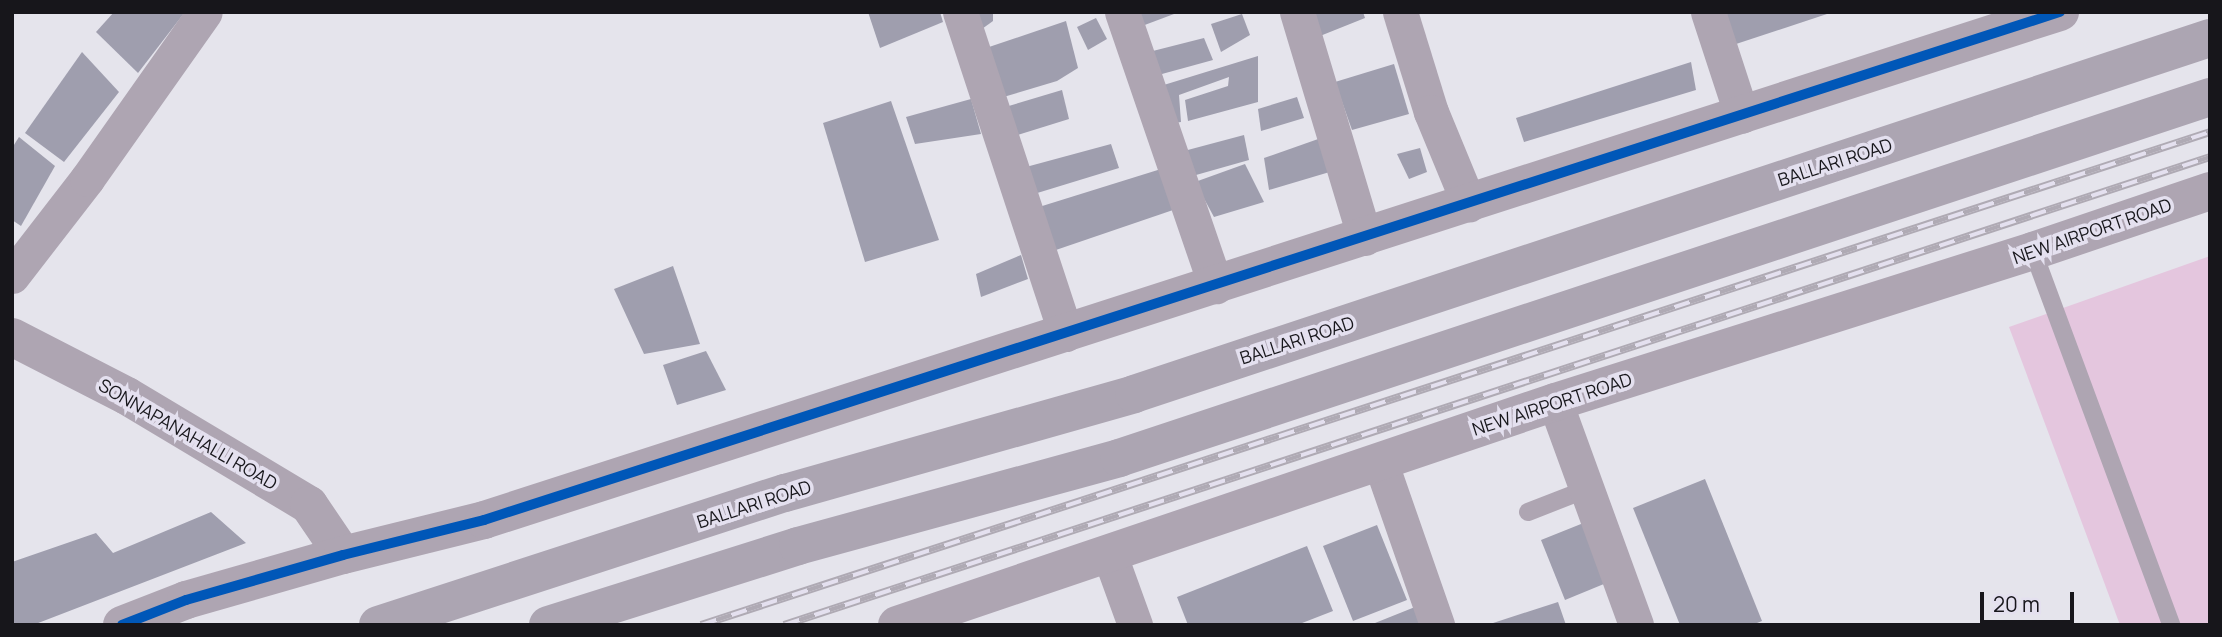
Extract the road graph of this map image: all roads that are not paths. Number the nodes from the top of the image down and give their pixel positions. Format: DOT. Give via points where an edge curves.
graph roads {
  1 [pos="205,12"];
  2 [pos="960,12"];
  3 [pos="1122,12"];
  4 [pos="1297,12"];
  5 [pos="1399,12"];
  6 [pos="1708,12"];
  7 [pos="2060,12"];
  8 [pos="2210,38"];
  9 [pos="2210,97"];
  10 [pos="1742,116"];
  11 [pos="2210,191"];
  12 [pos="1469,204"];
  13 [pos="1365,238"];
  14 [pos="2033,251"];
  15 [pos="12,276"];
  16 [pos="1216,286"];
  17 [pos="1066,334"];
  18 [pos="12,338"];
  19 [pos="1555,402"];
  20 [pos="1380,461"];
  21 [pos="1587,489"];
  22 [pos="1528,512"];
  23 [pos="1109,553"];
  24 [pos="343,555"];
  25 [pos="122,625"];
  26 [pos="378,625"];
  27 [pos="548,625"];
  28 [pos="897,625"];
  29 [pos="1135,625"];
  30 [pos="1437,625"];
  31 [pos="1636,625"];
  32 [pos="2171,625"];
  1 -- 15 [label="street"];
  2 -- 17 [label="street"];
  3 -- 16 [label="street"];
  4 -- 13 [label="street"];
  5 -- 12 [label="street"];
  6 -- 10 [label="street"];
  7 -- 10 [label="street"];
  8 -- 26 [label="highway, BALLARI ROAD" via="1134,394 785,493"];
  9 -- 27 [label="highway" via="1119,458 798,547"];
  10 -- 12 [label="street"];
  11 -- 14 [label="street, NEW AIRPORT ROAD"];
  12 -- 13 [label="street"];
  13 -- 16 [label="street"];
  14 -- 19 [label="street, NEW AIRPORT ROAD"];
  14 -- 32 [label="lane"];
  16 -- 17 [label="street"];
  17 -- 24 [label="street" via="484,520"];
  18 -- 24 [label="street, SONNAPANAHALLI ROAD" via="127,396 309,505"];
  19 -- 20 [label="street, NEW AIRPORT ROAD"];
  19 -- 21 [label="street"];
  20 -- 23 [label="street, NEW AIRPORT ROAD"];
  20 -- 30 [label="street"];
  21 -- 22 [label="lane"];
  21 -- 31 [label="street"];
  23 -- 28 [label="street, NEW AIRPORT ROAD"];
  23 -- 29 [label="street"];
  24 -- 25 [label="street" via="186,600"];
}
